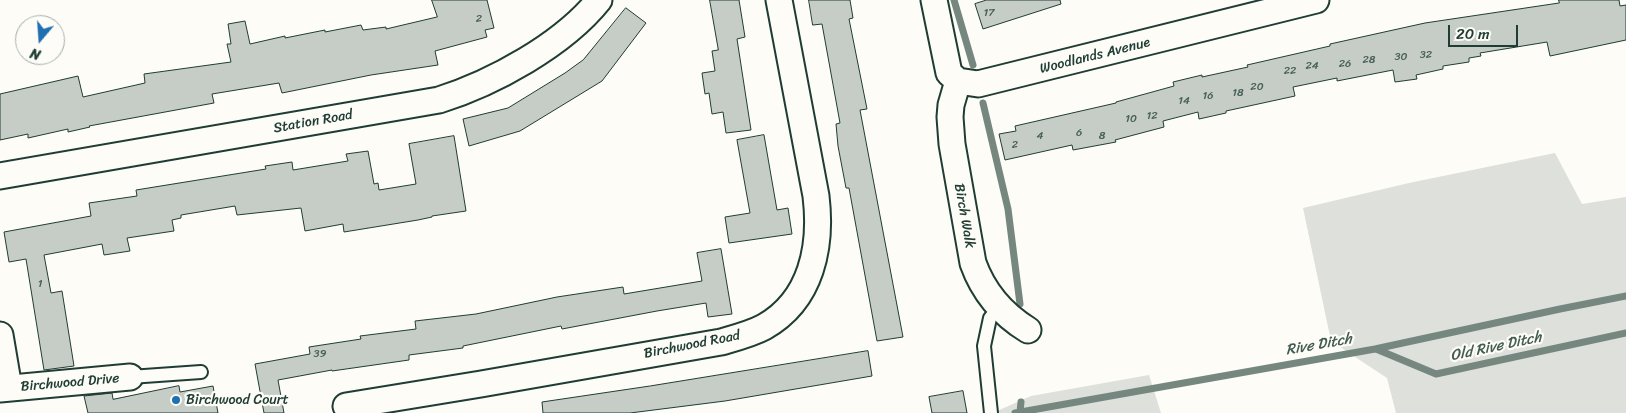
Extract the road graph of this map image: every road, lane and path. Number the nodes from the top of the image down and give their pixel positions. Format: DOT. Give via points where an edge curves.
graph roads {
  1 [pos="599,0"];
  2 [pos="779,0"];
  3 [pos="934,0"];
  4 [pos="1316,0"];
  5 [pos="958,81"];
  6 [pos="0,176"];
  7 [pos="999,307"];
  8 [pos="1028,330"];
  9 [pos="0,335"];
  10 [pos="201,372"];
  11 [pos="130,377"];
  12 [pos="4,389"];
  13 [pos="346,406"];
  14 [pos="393,406"];
  15 [pos="990,411"];
  1 -- 6 [label="street, Station Road" via="576,24 539,51 473,88 439,100"];
  2 -- 14 [label="street, Birchwood Road" via="818,213 816,252 811,271 793,303 764,327 721,342 481,384"];
  3 -- 5 [label="street" via="947,68 950,76"];
  4 -- 5 [label="street, Woodlands Avenue" via="988,82 970,84"];
  5 -- 7 [label="street, Birch Walk" via="950,117 965,224 978,276"];
  7 -- 8 [label="street, Birch Walk"];
  7 -- 15 [label="lane" via="990,318 984,346"];
  9 -- 12 [label="street, Birchwood Drive"];
  10 -- 11 [label="lane"];
  11 -- 12 [label="street, Birchwood Drive"];
  13 -- 14 [label="street, Birchwood Road"];
}
